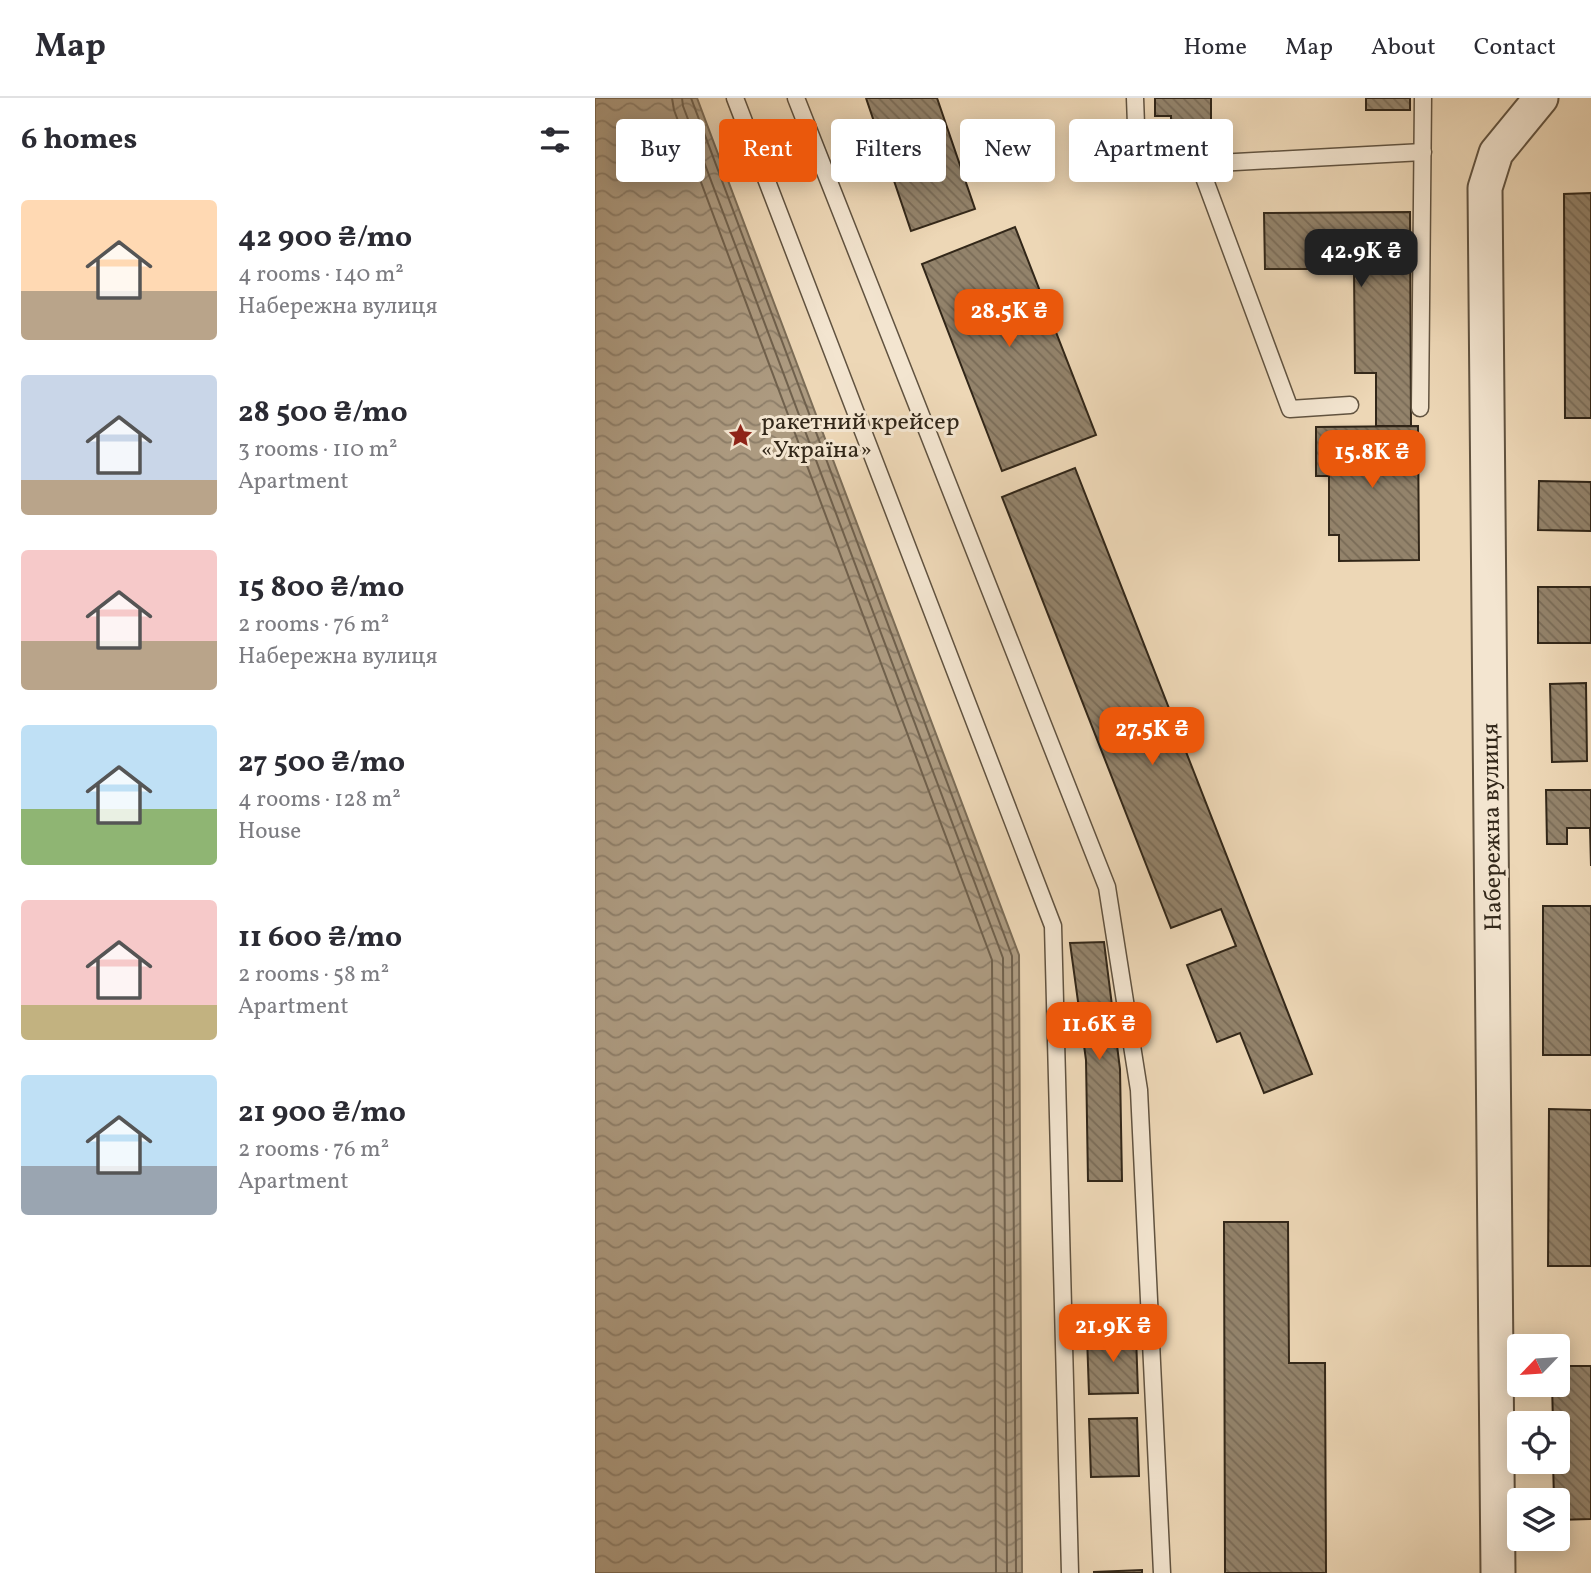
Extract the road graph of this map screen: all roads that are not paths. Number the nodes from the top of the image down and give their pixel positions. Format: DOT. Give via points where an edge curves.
graph roads {
  1 [pos="735,98"];
  2 [pos="796,98"];
  3 [pos="1135,98"];
  4 [pos="1423,98"];
  5 [pos="1541,98"];
  6 [pos="1136,119"];
  7 [pos="1423,152"];
  8 [pos="1233,162"];
  9 [pos="1206,182"];
  10 [pos="1350,405"];
  11 [pos="1420,408"];
  12 [pos="1070,1573"];
  13 [pos="1162,1573"];
  14 [pos="1498,1573"];
  1 -- 12 [label="lane" via="1053,926"];
  2 -- 13 [label="lane" via="1107,887 1139,1090"];
  3 -- 6 [label="lane"];
  4 -- 7 [label="lane"];
  5 -- 14 [label="street, Набережна вулиця" via="1496,153 1485,188"];
  7 -- 8 [label="lane"];
  7 -- 11 [label="lane"];
  9 -- 10 [label="lane" via="1290,409"];
}
